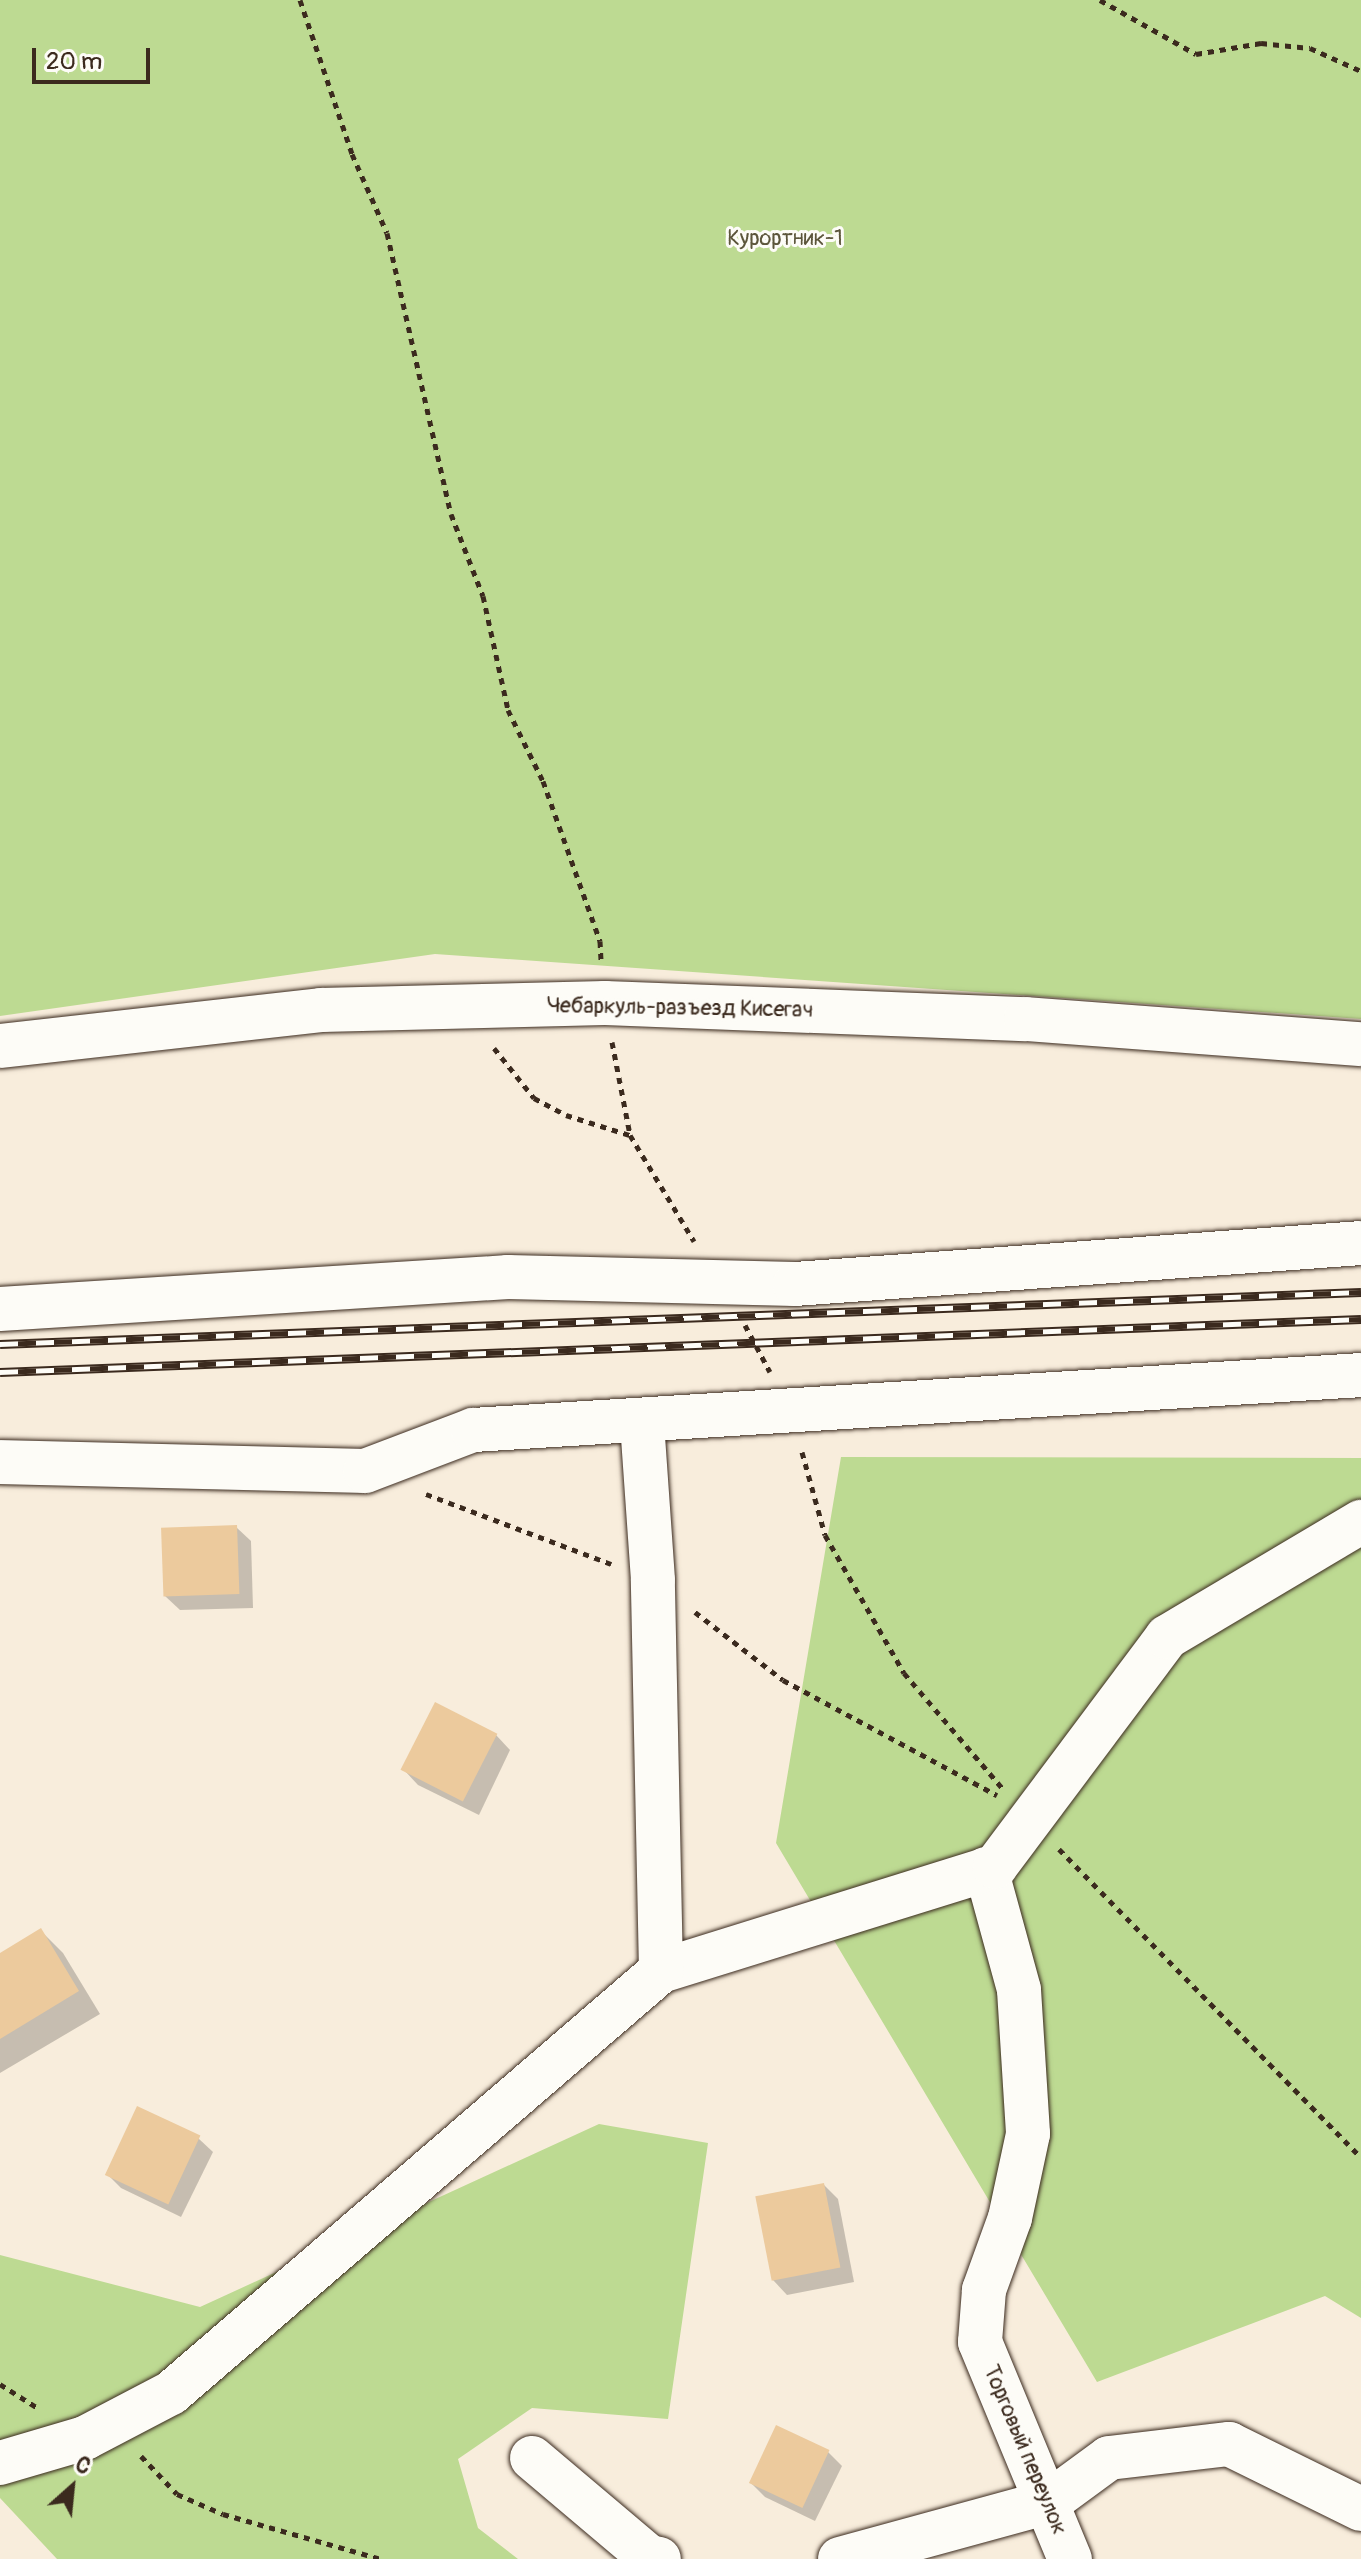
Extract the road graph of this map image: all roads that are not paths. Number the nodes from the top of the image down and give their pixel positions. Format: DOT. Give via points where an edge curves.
graph roads {
  1 [pos="1361,1044"];
  2 [pos="0,1046"];
  3 [pos="1361,1243"];
  4 [pos="0,1309"];
  5 [pos="1361,1375"];
  6 [pos="642,1423"];
  7 [pos="0,1462"];
  8 [pos="1361,1522"];
  9 [pos="986,1869"];
  10 [pos="661,1971"];
  11 [pos="532,2458"];
  12 [pos="0,2463"];
  13 [pos="1049,2502"];
  14 [pos="1361,2509"];
  15 [pos="659,2559"];
  16 [pos="840,2559"];
  17 [pos="1070,2559"];
  1 -- 2 [label="street, Чебаркуль-разъезд Кисегач" via="1026,1019 605,1003 321,1010"];
  3 -- 4 [label="street" via="795,1284 508,1277"];
  5 -- 6 [label="street"];
  6 -- 7 [label="street" via="473,1430 365,1471"];
  6 -- 10 [label="street" via="653,1580"];
  8 -- 9 [label="street" via="1167,1637 995,1867"];
  9 -- 10 [label="street"];
  9 -- 13 [label="street, Торговый переулок" via="1019,1990 1028,2134 1010,2218 984,2290 980,2342"];
  10 -- 12 [label="street" via="171,2393 85,2438"];
  11 -- 15 [label="street" via="649,2557"];
  13 -- 14 [label="street" via="1109,2458 1229,2444"];
  13 -- 16 [label="street"];
  13 -- 17 [label="street, Торговый переулок"];
}
